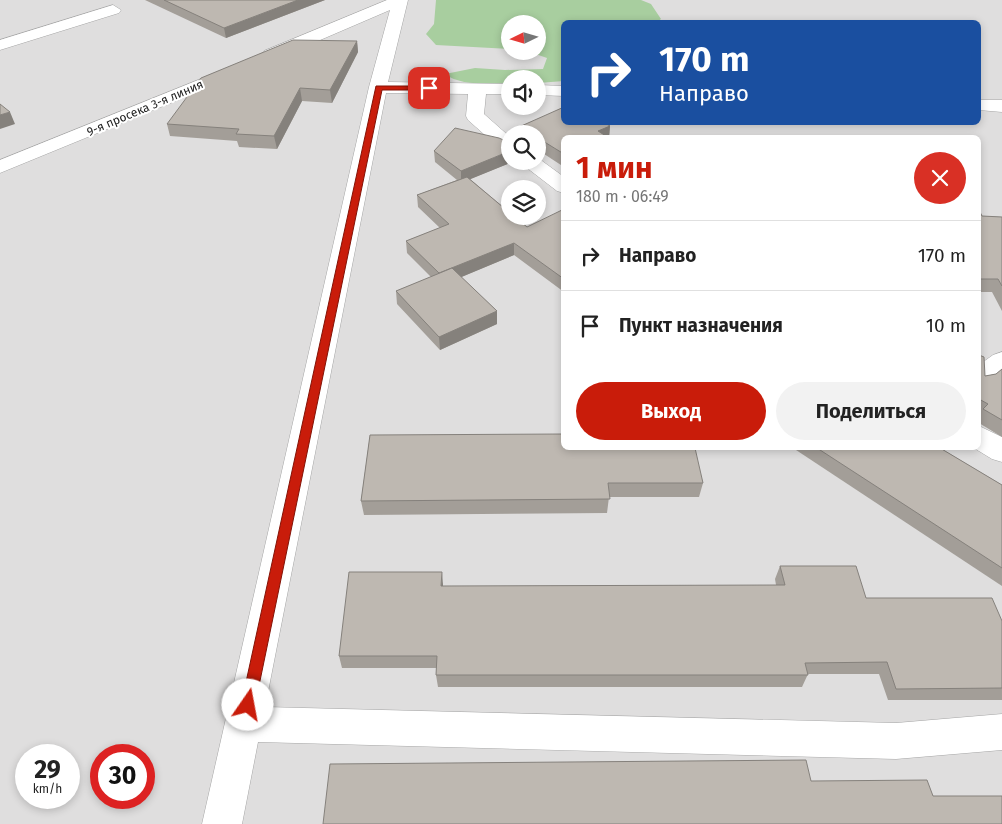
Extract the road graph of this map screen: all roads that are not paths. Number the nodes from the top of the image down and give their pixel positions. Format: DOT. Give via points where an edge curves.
graph roads {
  1 [pos="400,0"];
  2 [pos="114,10"];
  3 [pos="0,45"];
  4 [pos="378,87"];
  5 [pos="479,89"];
  6 [pos="501,89"];
  7 [pos="546,90"];
  8 [pos="561,91"];
  9 [pos="981,105"];
  10 [pos="1002,106"];
  11 [pos="501,139"];
  12 [pos="0,167"];
  13 [pos="540,170"];
  14 [pos="561,185"];
  15 [pos="1002,362"];
  16 [pos="981,377"];
  17 [pos="981,438"];
  18 [pos="1002,451"];
  19 [pos="244,724"];
  20 [pos="1002,732"];
  21 [pos="222,824"];
  1 -- 4 [label="street"];
  1 -- 12 [label="street, 9-я просека 3-я линия"];
  2 -- 3 [label="street"];
  4 -- 5 [label="street"];
  4 -- 19 [label="street"];
  5 -- 6 [label="street"];
  5 -- 11 [label="street" via="475,99 476,116"];
  7 -- 8 [label="street"];
  9 -- 10 [label="street"];
  13 -- 14 [label="street"];
  15 -- 16 [label="street"];
  17 -- 18 [label="street"];
  19 -- 20 [label="street" via="896,741"];
  19 -- 21 [label="street"];
}
